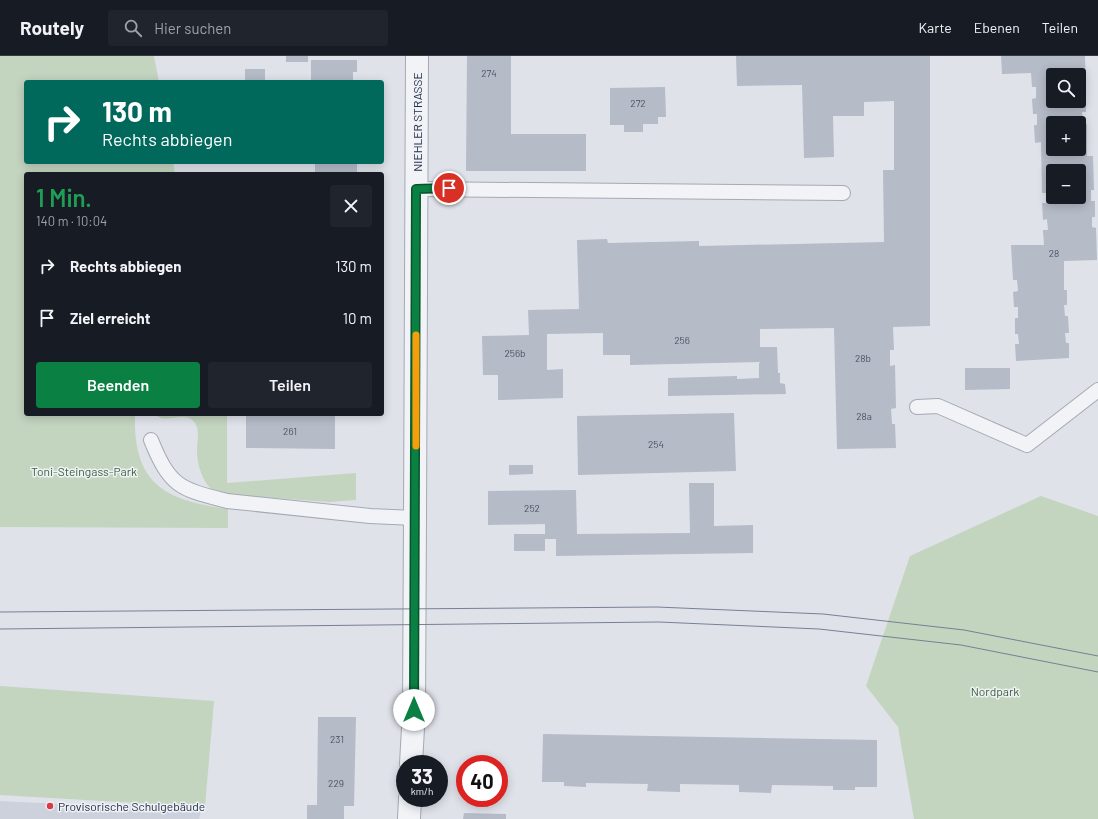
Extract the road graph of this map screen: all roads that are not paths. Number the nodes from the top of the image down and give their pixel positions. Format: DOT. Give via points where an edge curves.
graph roads {
  1 [pos="417,56"];
  2 [pos="416,189"];
  3 [pos="843,193"];
  4 [pos="1098,390"];
  5 [pos="917,407"];
  6 [pos="151,440"];
  7 [pos="415,518"];
  8 [pos="412,755"];
  9 [pos="409,807"];
  10 [pos="408,819"];
  1 -- 2 [label="street, NIEHLER STRASSE"];
  2 -- 3 [label="lane"];
  2 -- 7 [label="street, NIEHLER STRASSE"];
  4 -- 5 [label="lane" via="1027,445 938,406"];
  6 -- 7 [label="lane" via="157,456 174,481 186,490 204,496 227,501 370,516"];
  7 -- 8 [label="street, NIEHLER STRASSE"];
  9 -- 10 [label="street"];
}
